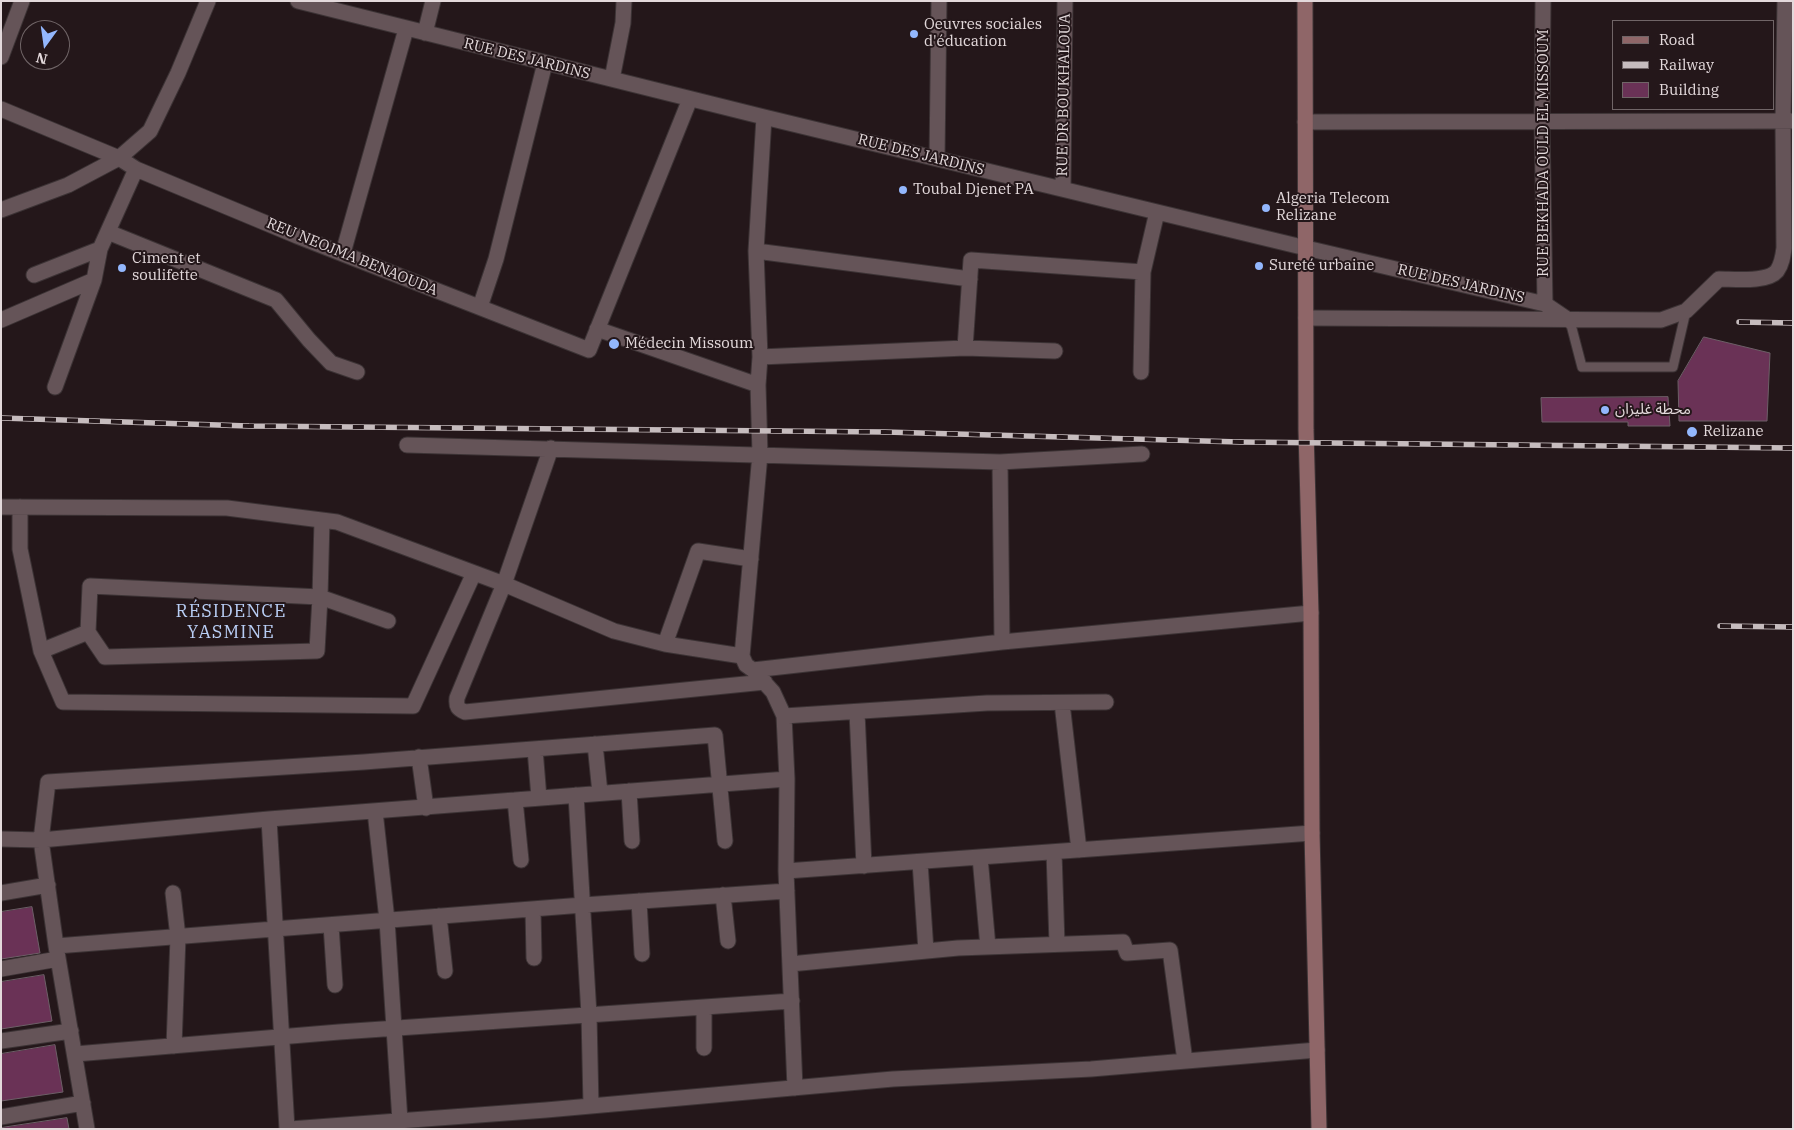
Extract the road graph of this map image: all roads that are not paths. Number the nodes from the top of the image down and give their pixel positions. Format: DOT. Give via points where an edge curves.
graph roads {
  1 [pos="22,1"];
  2 [pos="208,1"];
  3 [pos="298,1"];
  4 [pos="433,1"];
  5 [pos="624,1"];
  6 [pos="939,1"];
  7 [pos="1065,1"];
  8 [pos="1305,1"];
  9 [pos="1544,1"];
  10 [pos="1785,1"];
  11 [pos="406,29"];
  12 [pos="425,33"];
  13 [pos="4,39"];
  14 [pos="1,58"];
  15 [pos="545,63"];
  16 [pos="612,79"];
  17 [pos="690,99"];
  18 [pos="1,109"];
  19 [pos="764,117"];
  20 [pos="1542,121"];
  21 [pos="1788,121"];
  22 [pos="1306,122"];
  23 [pos="119,158"];
  24 [pos="937,158"];
  25 [pos="136,169"];
  26 [pos="1063,189"];
  27 [pos="1,209"];
  28 [pos="1157,212"];
  29 [pos="108,232"];
  30 [pos="1306,248"];
  31 [pos="100,249"];
  32 [pos="756,250"];
  33 [pos="343,253"];
  34 [pos="1143,272"];
  35 [pos="34,275"];
  36 [pos="970,279"];
  37 [pos="94,280"];
  38 [pos="1545,304"];
  39 [pos="480,308"];
  40 [pos="1686,311"];
  41 [pos="1306,318"];
  42 [pos="1,320"];
  43 [pos="1570,321"];
  44 [pos="597,329"];
  45 [pos="965,348"];
  46 [pos="1055,351"];
  47 [pos="760,356"];
  48 [pos="357,372"];
  49 [pos="1141,372"];
  50 [pos="758,385"];
  51 [pos="55,387"];
  52 [pos="407,445"];
  53 [pos="551,448"];
  54 [pos="760,454"];
  55 [pos="1142,454"];
  56 [pos="1000,462"];
  57 [pos="1,507"];
  58 [pos="20,507"];
  59 [pos="322,520"];
  60 [pos="751,559"];
  61 [pos="474,573"];
  62 [pos="504,584"];
  63 [pos="320,597"];
  64 [pos="1311,613"];
  65 [pos="388,621"];
  66 [pos="88,632"];
  67 [pos="1002,642"];
  68 [pos="665,644"];
  69 [pos="41,651"];
  70 [pos="742,656"];
  71 [pos="753,670"];
  72 [pos="765,682"];
  73 [pos="1106,702"];
  74 [pos="1062,703"];
  75 [pos="857,712"];
  76 [pos="784,716"];
  77 [pos="595,744"];
  78 [pos="535,749"];
  79 [pos="419,758"];
  80 [pos="787,779"];
  81 [pos="720,784"];
  82 [pos="628,791"];
  83 [pos="600,793"];
  84 [pos="576,795"];
  85 [pos="539,798"];
  86 [pos="515,800"];
  87 [pos="426,808"];
  88 [pos="375,811"];
  89 [pos="269,819"];
  90 [pos="1312,833"];
  91 [pos="1,839"];
  92 [pos="42,840"];
  93 [pos="632,841"];
  94 [pos="724,841"];
  95 [pos="1079,850"];
  96 [pos="1054,852"];
  97 [pos="980,857"];
  98 [pos="521,860"];
  99 [pos="920,862"];
  100 [pos="864,866"];
  101 [pos="786,871"];
  102 [pos="48,885"];
  103 [pos="787,891"];
  104 [pos="173,893"];
  105 [pos="1,894"];
  106 [pos="723,895"];
  107 [pos="639,901"];
  108 [pos="583,905"];
  109 [pos="533,909"];
  110 [pos="439,916"];
  111 [pos="387,920"];
  112 [pos="331,924"];
  113 [pos="276,929"];
  114 [pos="178,936"];
  115 [pos="728,941"];
  116 [pos="1057,944"];
  117 [pos="988,947"];
  118 [pos="926,951"];
  119 [pos="57,953"];
  120 [pos="642,954"];
  121 [pos="534,958"];
  122 [pos="790,964"];
  123 [pos="1,968"];
  124 [pos="445,971"];
  125 [pos="335,984"];
  126 [pos="792,1001"];
  127 [pos="704,1007"];
  128 [pos="589,1015"];
  129 [pos="394,1028"];
  130 [pos="71,1031"];
  131 [pos="282,1037"];
  132 [pos="1,1042"];
  133 [pos="174,1046"];
  134 [pos="704,1048"];
  135 [pos="1317,1050"];
  136 [pos="75,1054"];
  137 [pos="1184,1061"];
  138 [pos="795,1088"];
  139 [pos="83,1103"];
  140 [pos="591,1106"];
  141 [pos="1,1117"];
  142 [pos="400,1121"];
  143 [pos="87,1129"];
  144 [pos="289,1129"];
  145 [pos="1319,1129"];
  1 -- 13 [label="street"];
  2 -- 23 [label="street" via="150,132"];
  3 -- 11 [label="street, RUE DES JARDINS"];
  4 -- 12 [label="street"];
  5 -- 16 [label="street"];
  6 -- 24 [label="street"];
  7 -- 26 [label="street, RUE DR BOUKHALOUA"];
  8 -- 22 [label="street"];
  9 -- 20 [label="street, RUE BEKHADA OULD EL MISSOUM"];
  10 -- 21 [label="street"];
  11 -- 12 [label="street, RUE DES JARDINS"];
  11 -- 33 [label="street"];
  12 -- 15 [label="street, RUE DES JARDINS"];
  13 -- 14 [label="street"];
  15 -- 16 [label="street, RUE DES JARDINS"];
  15 -- 39 [label="street" via="496,259"];
  16 -- 17 [label="street, RUE DES JARDINS"];
  17 -- 19 [label="street, RUE DES JARDINS"];
  17 -- 44 [label="street"];
  18 -- 23 [label="street, REU NEOJMA BENAOUDA"];
  19 -- 24 [label="street, RUE DES JARDINS"];
  19 -- 32 [label="street"];
  20 -- 21 [label="street"];
  20 -- 22 [label="street"];
  20 -- 38 [label="street, RUE BEKHADA OULD EL MISSOUM"];
  21 -- 40 [label="street" via="1782,260 1769,278 1719,279"];
  22 -- 30 [label="street"];
  23 -- 25 [label="street, REU NEOJMA BENAOUDA"];
  23 -- 27 [label="street" via="68,185"];
  24 -- 26 [label="street, RUE DES JARDINS"];
  25 -- 29 [label="street"];
  25 -- 33 [label="street, REU NEOJMA BENAOUDA"];
  26 -- 28 [label="street, RUE DES JARDINS"];
  28 -- 30 [label="street, RUE DES JARDINS"];
  28 -- 34 [label="street"];
  29 -- 31 [label="street"];
  29 -- 48 [label="street" via="276,300 331,363"];
  30 -- 38 [label="street, RUE DES JARDINS"];
  30 -- 41 [label="street"];
  31 -- 35 [label="street"];
  31 -- 37 [label="street"];
  32 -- 36 [label="street"];
  32 -- 47 [label="street"];
  33 -- 39 [label="street, REU NEOJMA BENAOUDA"];
  34 -- 36 [label="street" via="971,260"];
  34 -- 49 [label="street"];
  36 -- 45 [label="street"];
  37 -- 42 [label="street"];
  37 -- 51 [label="street"];
  38 -- 43 [label="street, RUE DES JARDINS"];
  39 -- 44 [label="street, REU NEOJMA BENAOUDA" via="588,350"];
  40 -- 43 [label="street" via="1661,320"];
  40 -- 43 [label="lane" via="1673,367 1582,367"];
  41 -- 43 [label="street"];
  41 -- 64 [label="street"];
  44 -- 50 [label="street"];
  45 -- 46 [label="street"];
  45 -- 47 [label="street"];
  47 -- 50 [label="street"];
  50 -- 54 [label="street"];
  52 -- 53 [label="street"];
  53 -- 54 [label="street"];
  53 -- 62 [label="street"];
  54 -- 56 [label="street"];
  54 -- 60 [label="street"];
  55 -- 56 [label="street"];
  56 -- 67 [label="street"];
  57 -- 58 [label="street"];
  58 -- 59 [label="street" via="226,508"];
  58 -- 69 [label="street" via="20,549"];
  59 -- 61 [label="street" via="337,522"];
  59 -- 63 [label="street"];
  60 -- 68 [label="street" via="698,551"];
  60 -- 70 [label="street"];
  61 -- 62 [label="street"];
  61 -- 69 [label="street" via="412,706 63,702"];
  62 -- 68 [label="street" via="614,631"];
  62 -- 72 [label="street" via="457,698 459,710 465,712"];
  63 -- 65 [label="street"];
  63 -- 66 [label="street" via="90,586"];
  63 -- 66 [label="street" via="317,651 106,657"];
  64 -- 67 [label="street"];
  64 -- 90 [label="street"];
  66 -- 69 [label="street"];
  67 -- 71 [label="street"];
  68 -- 70 [label="street"];
  70 -- 71 [label="street" via="746,666"];
  71 -- 72 [label="street"];
  72 -- 76 [label="street" via="774,692"];
  73 -- 74 [label="street"];
  74 -- 75 [label="street" via="987,703"];
  74 -- 95 [label="street"];
  75 -- 76 [label="street"];
  75 -- 100 [label="street"];
  76 -- 80 [label="street"];
  77 -- 78 [label="street"];
  77 -- 81 [label="street" via="715,735"];
  77 -- 83 [label="street"];
  78 -- 79 [label="street"];
  78 -- 85 [label="street"];
  79 -- 87 [label="street"];
  79 -- 92 [label="street" via="48,782"];
  80 -- 81 [label="street"];
  80 -- 101 [label="street"];
  81 -- 82 [label="street"];
  81 -- 94 [label="street"];
  82 -- 83 [label="street"];
  82 -- 93 [label="street"];
  83 -- 84 [label="street"];
  84 -- 85 [label="street"];
  84 -- 108 [label="street"];
  85 -- 86 [label="street"];
  86 -- 87 [label="street"];
  86 -- 98 [label="street"];
  87 -- 88 [label="street"];
  88 -- 89 [label="street"];
  88 -- 111 [label="street"];
  89 -- 92 [label="street"];
  89 -- 113 [label="street"];
  90 -- 95 [label="street"];
  90 -- 135 [label="street"];
  91 -- 92 [label="street"];
  92 -- 102 [label="street"];
  95 -- 96 [label="street"];
  96 -- 97 [label="street"];
  96 -- 116 [label="street"];
  97 -- 99 [label="street"];
  97 -- 117 [label="street"];
  99 -- 100 [label="street"];
  99 -- 118 [label="street"];
  100 -- 101 [label="street"];
  101 -- 103 [label="street"];
  102 -- 105 [label="street"];
  102 -- 119 [label="street"];
  103 -- 106 [label="street"];
  103 -- 122 [label="street"];
  104 -- 114 [label="street"];
  106 -- 107 [label="street"];
  106 -- 115 [label="street"];
  107 -- 108 [label="street"];
  107 -- 120 [label="street"];
  108 -- 109 [label="street"];
  108 -- 128 [label="street"];
  109 -- 110 [label="street"];
  109 -- 121 [label="street"];
  110 -- 111 [label="street"];
  110 -- 124 [label="street"];
  111 -- 112 [label="street"];
  111 -- 129 [label="street"];
  112 -- 113 [label="street"];
  112 -- 125 [label="street"];
  113 -- 114 [label="street"];
  113 -- 131 [label="street"];
  114 -- 119 [label="street"];
  114 -- 133 [label="street"];
  116 -- 117 [label="street"];
  116 -- 137 [label="street" via="1124,942 1127,953 1170,950"];
  117 -- 118 [label="street"];
  118 -- 122 [label="street"];
  119 -- 123 [label="street"];
  119 -- 130 [label="street"];
  122 -- 126 [label="street"];
  126 -- 127 [label="street"];
  126 -- 138 [label="street"];
  127 -- 128 [label="street"];
  127 -- 134 [label="street"];
  128 -- 129 [label="street"];
  128 -- 140 [label="street"];
  129 -- 131 [label="street"];
  129 -- 142 [label="street"];
  130 -- 132 [label="street"];
  130 -- 136 [label="street"];
  131 -- 133 [label="street"];
  131 -- 144 [label="street"];
  133 -- 136 [label="street"];
  135 -- 137 [label="street"];
  135 -- 145 [label="street"];
  136 -- 139 [label="street"];
  137 -- 138 [label="street"];
  138 -- 140 [label="street"];
  139 -- 141 [label="street"];
  139 -- 143 [label="street"];
  140 -- 142 [label="street"];
  142 -- 144 [label="street"];
}
